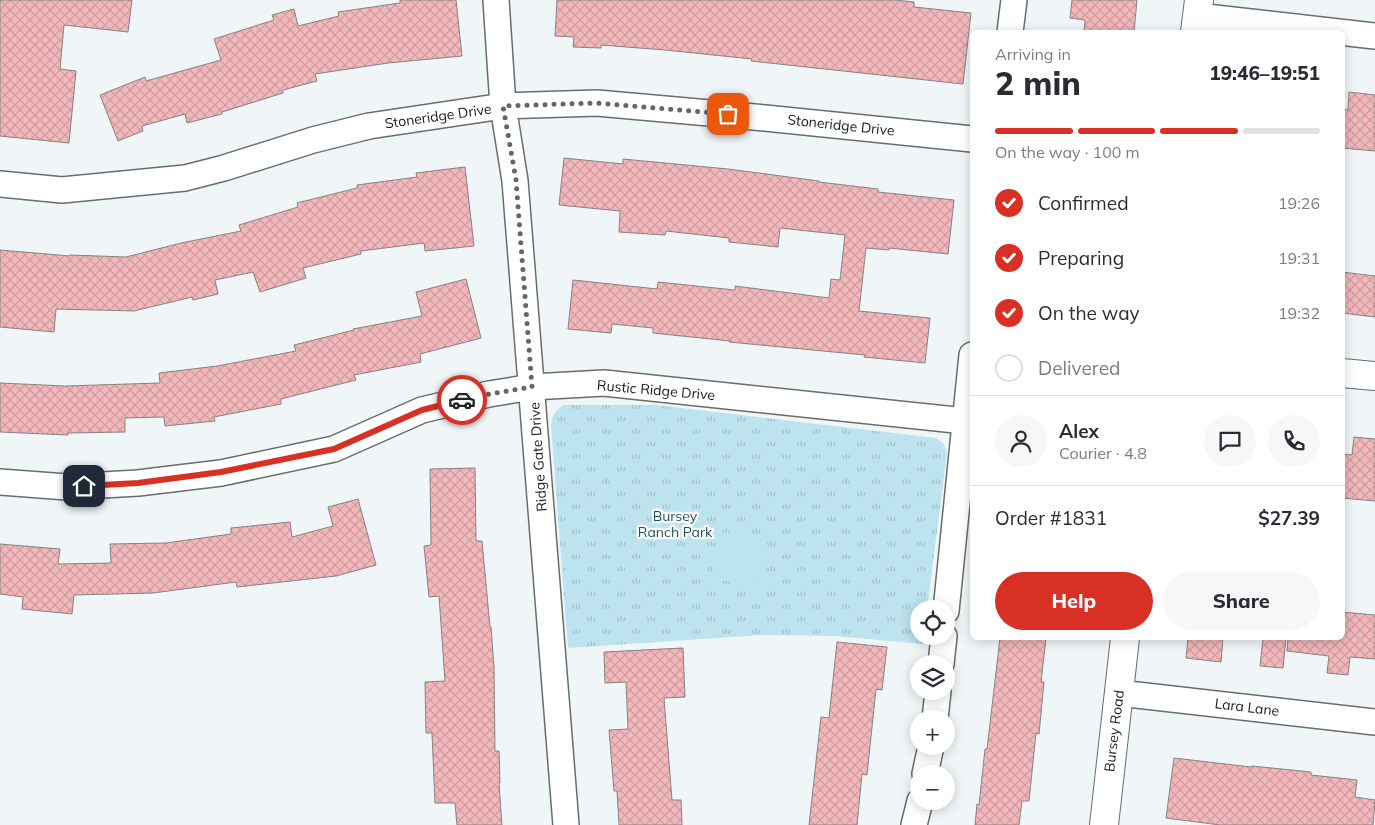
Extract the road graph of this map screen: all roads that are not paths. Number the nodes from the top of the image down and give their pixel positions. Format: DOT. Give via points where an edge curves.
graph roads {
  1 [pos="496,0"];
  2 [pos="1014,0"];
  3 [pos="1197,16"];
  4 [pos="1010,30"];
  5 [pos="1322,30"];
  6 [pos="1345,33"];
  7 [pos="1375,36"];
  8 [pos="503,106"];
  9 [pos="970,139"];
  10 [pos="0,184"];
  11 [pos="1345,373"];
  12 [pos="970,374"];
  13 [pos="1375,376"];
  14 [pos="532,387"];
  15 [pos="965,421"];
  16 [pos="0,482"];
  17 [pos="947,600"];
  18 [pos="1125,640"];
  19 [pos="1119,693"];
  20 [pos="1375,722"];
  21 [pos="918,810"];
  22 [pos="566,825"];
  23 [pos="914,825"];
  24 [pos="1104,825"];
  1 -- 8 [label="street, Ridge Gate Drive"];
  2 -- 4 [label="street"];
  3 -- 5 [label="street"];
  6 -- 7 [label="street"];
  8 -- 9 [label="street, Stoneridge Drive" via="597,103"];
  8 -- 10 [label="street, Stoneridge Drive" via="368,126 184,178 62,190"];
  8 -- 14 [label="street, Ridge Gate Drive" via="516,180"];
  11 -- 13 [label="street"];
  12 -- 15 [label="street"];
  14 -- 15 [label="street, Rustic Ridge Drive" via="604,383"];
  14 -- 16 [label="street, Rustic Ridge Drive" via="422,410 334,449 221,472 138,483 76,486"];
  14 -- 22 [label="street, Ridge Gate Drive"];
  15 -- 17 [label="street"];
  18 -- 19 [label="street, Bursey Road"];
  19 -- 20 [label="street, Lara Lane"];
  19 -- 24 [label="street, Bursey Road"];
  21 -- 23 [label="street"];
}
